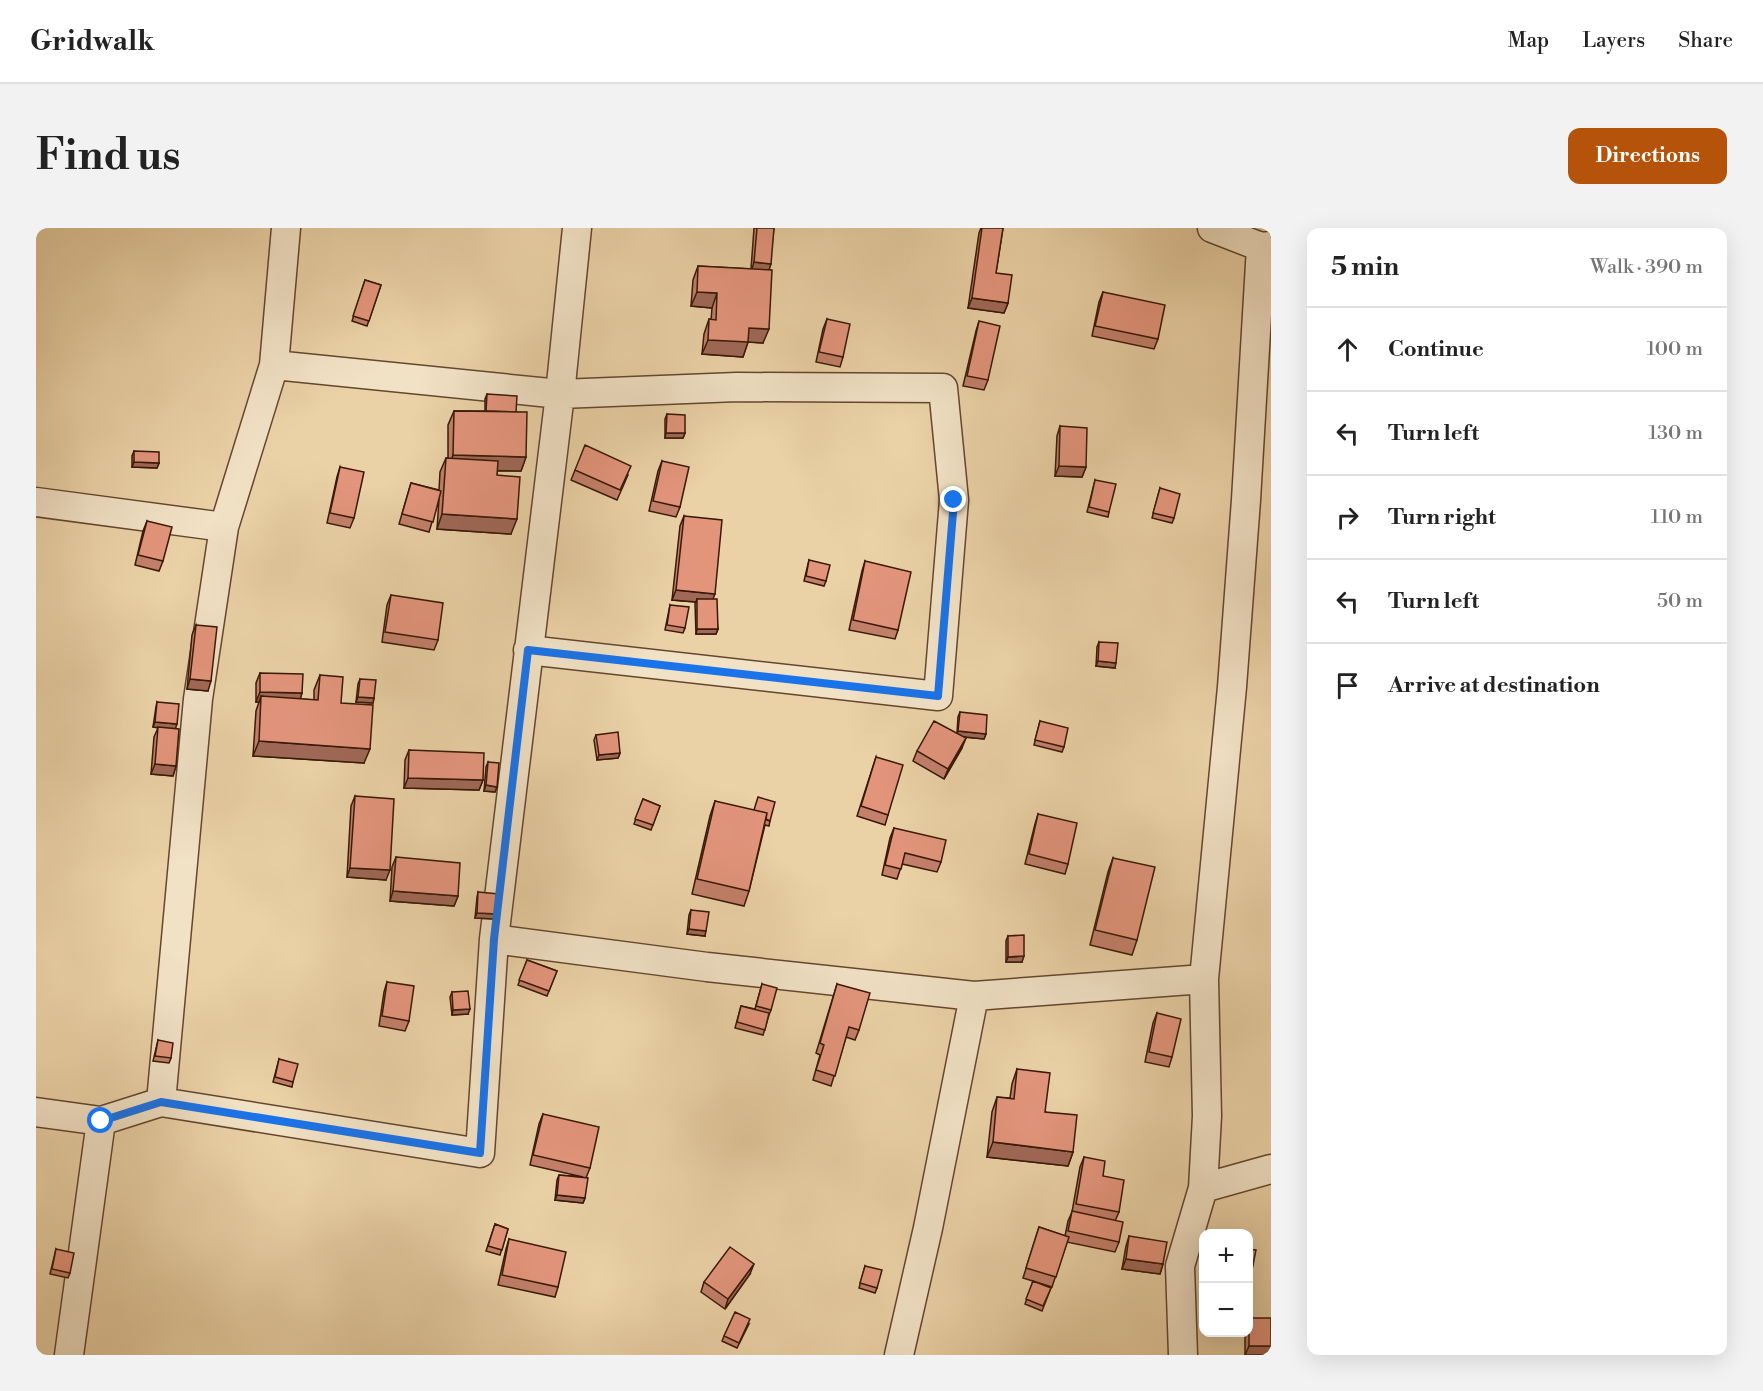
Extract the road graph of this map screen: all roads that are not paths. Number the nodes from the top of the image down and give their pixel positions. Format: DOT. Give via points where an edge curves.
graph roads {
  1 [pos="286,228"];
  2 [pos="577,228"];
  3 [pos="1212,228"];
  4 [pos="1266,246"];
  5 [pos="274,365"];
  6 [pos="561,394"];
  7 [pos="36,502"];
  8 [pos="224,527"];
  9 [pos="528,650"];
  10 [pos="494,939"];
  11 [pos="1204,979"];
  12 [pos="974,996"];
  13 [pos="161,1102"];
  14 [pos="36,1112"];
  15 [pos="101,1121"];
  16 [pos="1271,1169"];
  17 [pos="1203,1188"];
  18 [pos="69,1355"];
  19 [pos="899,1355"];
  20 [pos="1183,1355"];
  1 -- 5 [label="street"];
  2 -- 6 [label="street"];
  3 -- 4 [label="street"];
  4 -- 11 [label="street" via="1232,687"];
  5 -- 6 [label="street"];
  5 -- 8 [label="street"];
  6 -- 9 [label="street"];
  6 -- 9 [label="street" via="737,387 943,388 954,500 938,696"];
  7 -- 8 [label="street"];
  8 -- 13 [label="street" via="198,699"];
  9 -- 10 [label="street"];
  10 -- 12 [label="street"];
  10 -- 13 [label="street" via="480,1153"];
  11 -- 12 [label="street"];
  11 -- 17 [label="street" via="1207,1116"];
  12 -- 19 [label="street"];
  13 -- 15 [label="street"];
  14 -- 15 [label="street"];
  15 -- 18 [label="street"];
  16 -- 17 [label="street"];
  17 -- 20 [label="street" via="1180,1266"];
}
